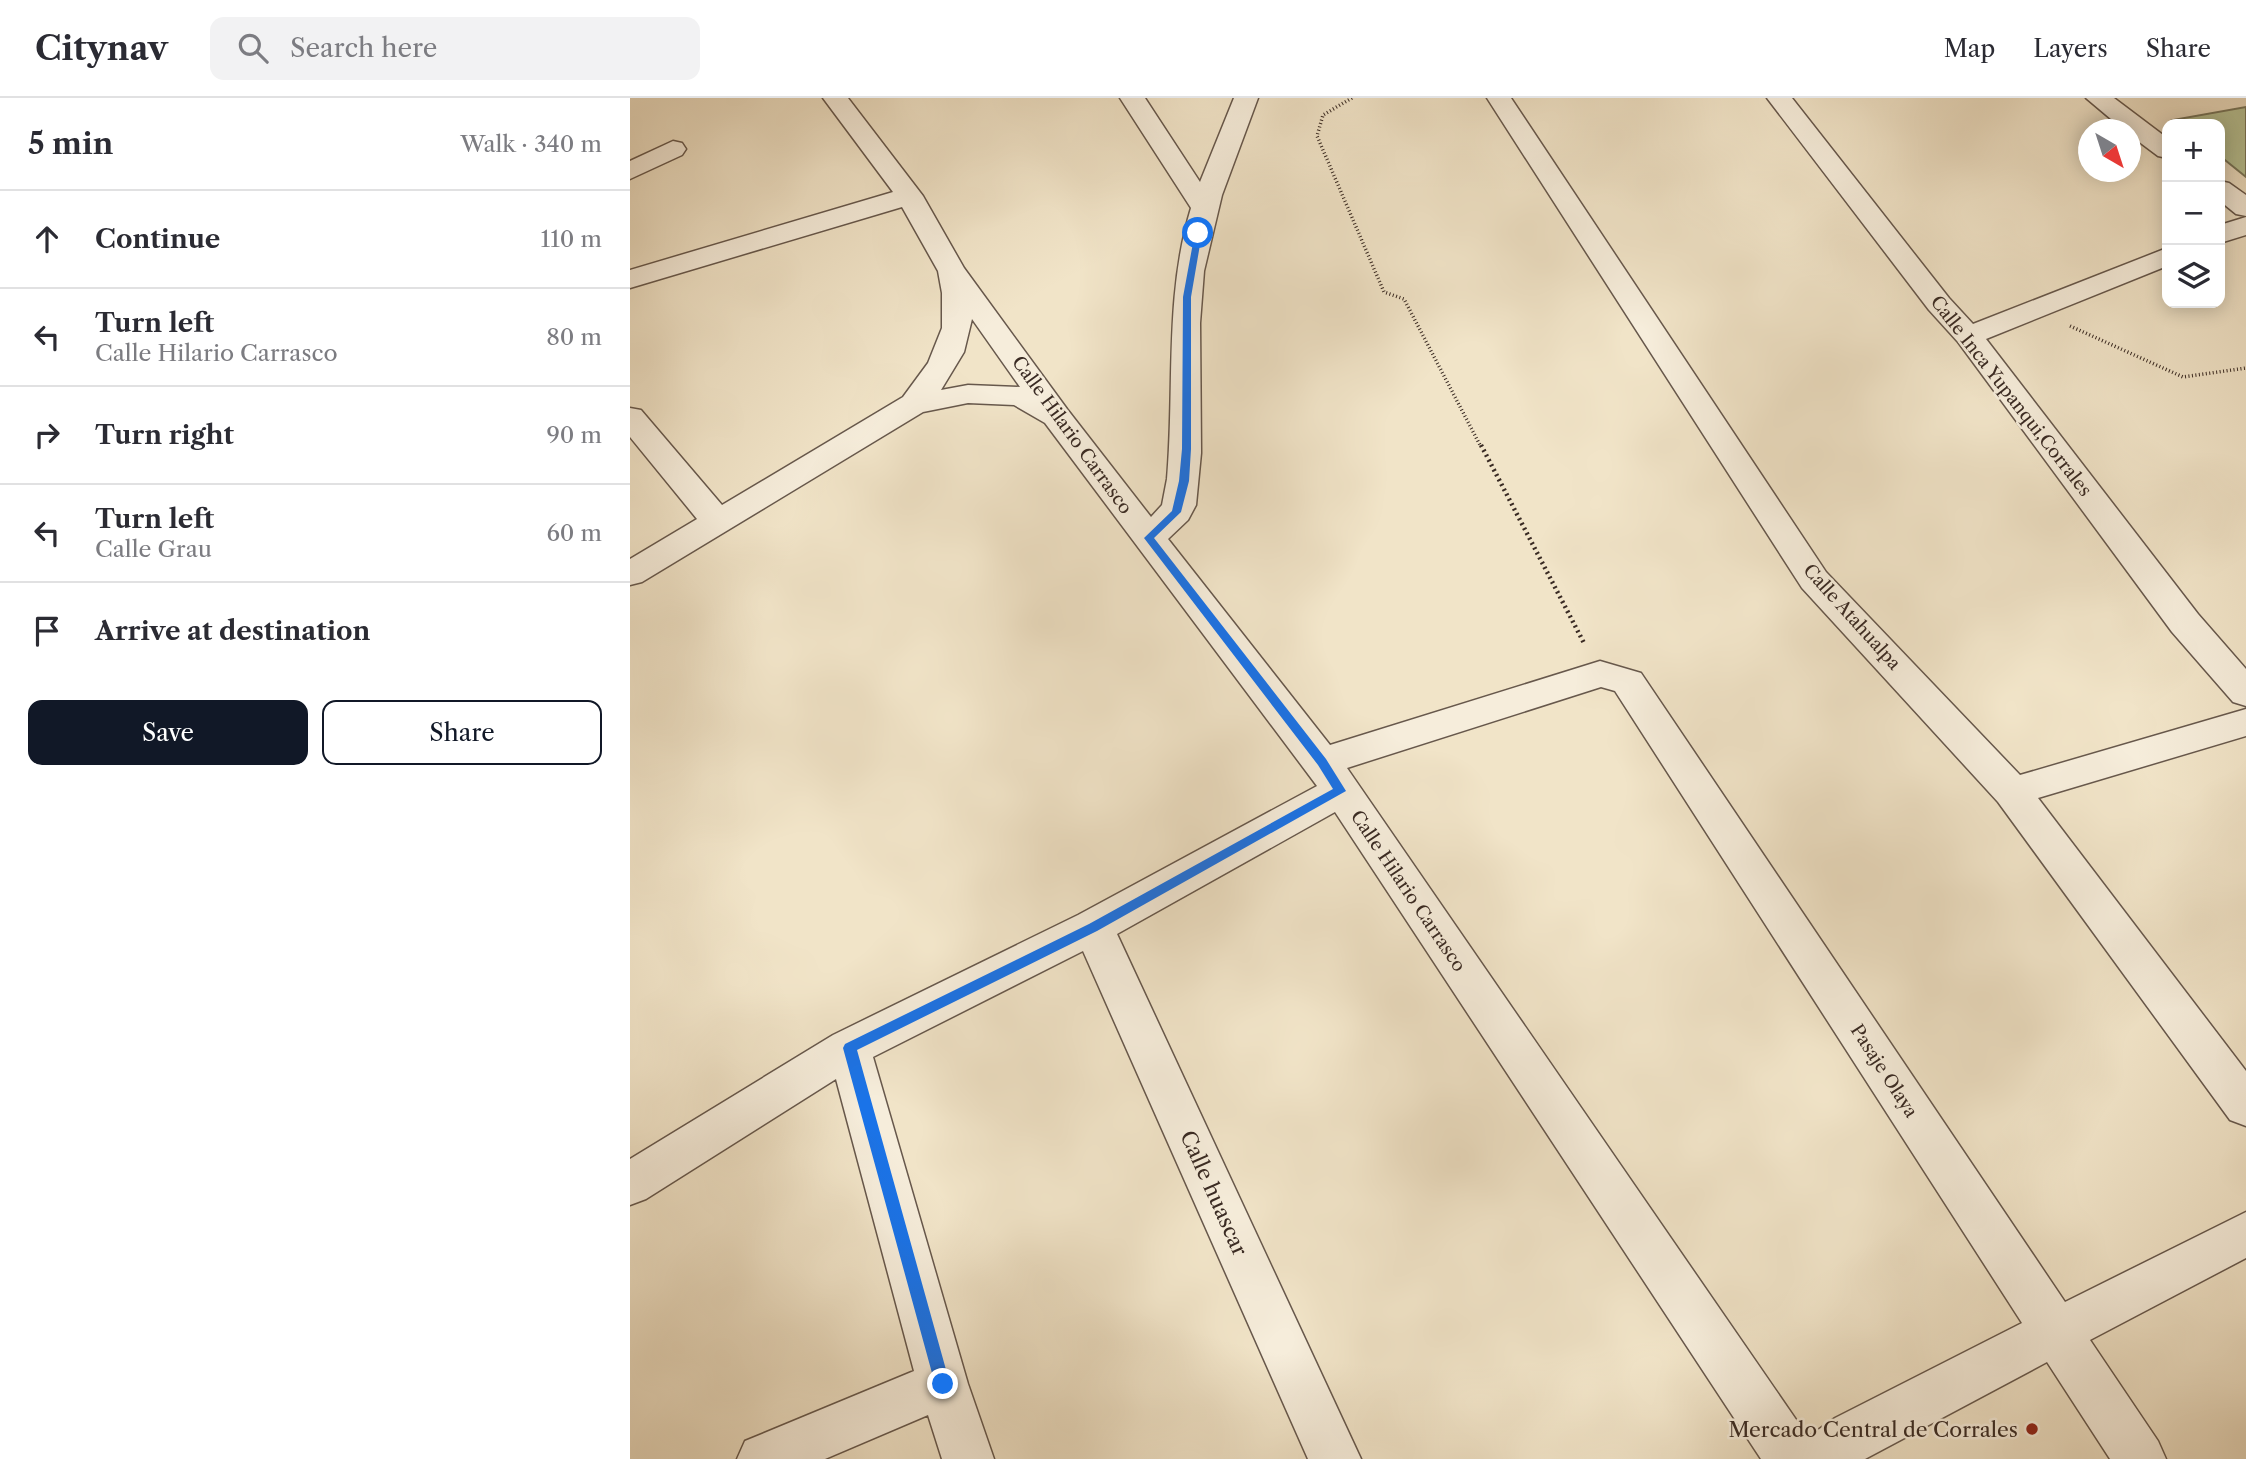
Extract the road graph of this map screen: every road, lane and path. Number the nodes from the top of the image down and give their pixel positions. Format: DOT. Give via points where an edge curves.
graph roads {
  1 [pos="835,98"];
  2 [pos="1132,98"];
  3 [pos="1247,98"];
  4 [pos="1352,98"];
  5 [pos="1499,98"];
  6 [pos="1779,98"];
  7 [pos="2098,98"];
  8 [pos="2162,146"];
  9 [pos="673,149"];
  10 [pos="630,171"];
  11 [pos="2225,193"];
  12 [pos="910,196"];
  13 [pos="2246,208"];
  14 [pos="1206,209"];
  15 [pos="2246,225"];
  16 [pos="2225,233"];
  17 [pos="2162,258"];
  18 [pos="951,269"];
  19 [pos="630,279"];
  20 [pos="2041,306"];
  21 [pos="1968,336"];
  22 [pos="2246,368"];
  23 [pos="914,404"];
  24 [pos="1056,416"];
  25 [pos="630,417"];
  26 [pos="718,522"];
  27 [pos="1149,538"];
  28 [pos="630,573"];
  29 [pos="1614,678"];
  30 [pos="2246,693"];
  31 [pos="2246,722"];
  32 [pos="1331,776"];
  33 [pos="2012,792"];
  34 [pos="1093,928"];
  35 [pos="849,1048"];
  36 [pos="2246,1106"];
  37 [pos="630,1184"];
  38 [pos="2246,1234"];
  39 [pos="2055,1331"];
  40 [pos="943,1384"];
  41 [pos="763,1459"];
  42 [pos="968,1459"];
  43 [pos="1335,1459"];
  44 [pos="1792,1459"];
  45 [pos="1821,1459"];
  46 [pos="2140,1459"];
  1 -- 12 [label="street, Calle Hilario Carrasco"];
  2 -- 14 [label="street"];
  3 -- 14 [label="street" via="1216,170"];
  4 -- 29 [label="path" via="1323,116 1317,136 1384,292 1404,299"];
  5 -- 33 [label="street, Calle Atahualpa" via="1814,580"];
  6 -- 21 [label="street, Calle Inca Yupanqui,Corrales"];
  7 -- 8 [label="street"];
  9 -- 10 [label="street"];
  11 -- 13 [label="street"];
  12 -- 18 [label="street, Calle Hilario Carrasco"];
  12 -- 19 [label="street"];
  14 -- 27 [label="street" via="1187,297 1184,481 1176,512"];
  15 -- 16 [label="street"];
  17 -- 20 [label="street"];
  18 -- 23 [label="street" via="958,314 953,344 940,371"];
  18 -- 24 [label="street, Calle Hilario Carrasco"];
  20 -- 21 [label="street"];
  20 -- 22 [label="path" via="2074,329 2183,377"];
  21 -- 30 [label="street, Calle Inca Yupanqui,Corrales" via="2185,624"];
  23 -- 24 [label="street" via="968,394 1021,396"];
  23 -- 26 [label="street"];
  24 -- 27 [label="street, Calle Hilario Carrasco"];
  25 -- 26 [label="street"];
  26 -- 28 [label="street"];
  27 -- 32 [label="street, Calle Hilario Carrasco"];
  29 -- 32 [label="street"];
  29 -- 39 [label="street, Pasaje Olaya"];
  31 -- 33 [label="street"];
  32 -- 34 [label="street"];
  32 -- 44 [label="street, Calle Hilario Carrasco"];
  33 -- 36 [label="street, Calle Atahualpa"];
  34 -- 35 [label="street"];
  34 -- 43 [label="street, Calle huascar"];
  35 -- 37 [label="street"];
  35 -- 40 [label="street"];
  38 -- 39 [label="street"];
  39 -- 45 [label="street" via="1853,1436"];
  39 -- 46 [label="street, Pasaje Olaya"];
  40 -- 41 [label="street"];
  40 -- 42 [label="street"];
}
